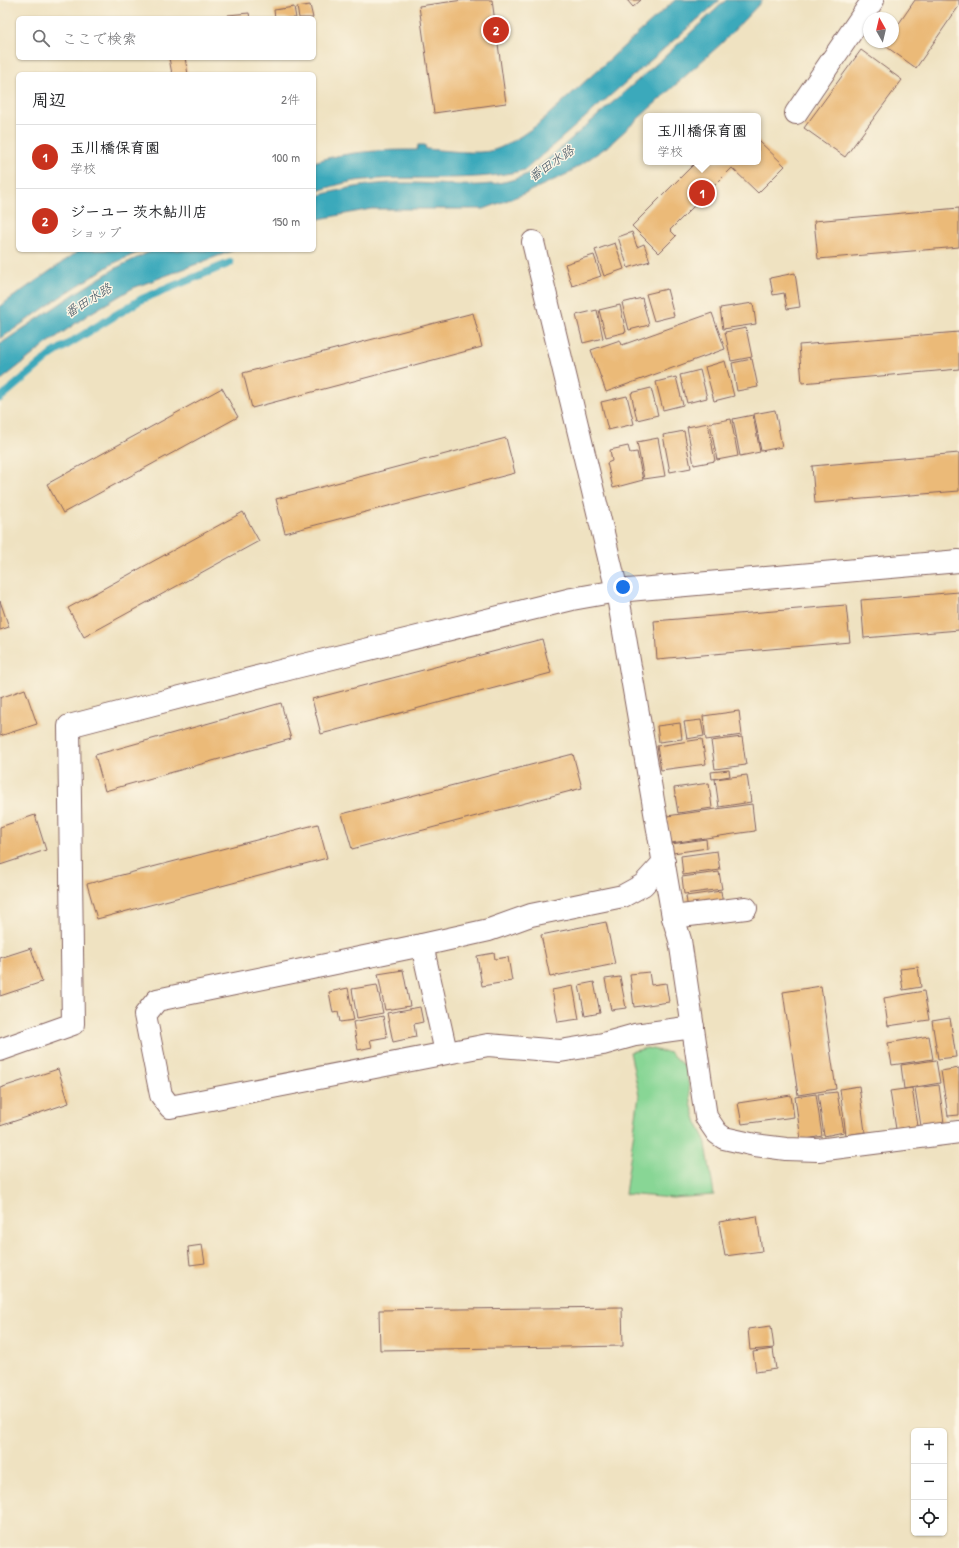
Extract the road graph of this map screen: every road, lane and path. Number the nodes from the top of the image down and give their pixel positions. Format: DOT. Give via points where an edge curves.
graph roads {
  1 [pos="873,0"];
  2 [pos="796,113"];
  3 [pos="533,242"];
  4 [pos="959,562"];
  5 [pos="617,591"];
  6 [pos="664,862"];
  7 [pos="746,908"];
  8 [pos="673,917"];
  9 [pos="422,945"];
  10 [pos="693,1027"];
  11 [pos="0,1050"];
  12 [pos="446,1052"];
  13 [pos="959,1132"];
  1 -- 2 [label="street"];
  3 -- 5 [label="street"];
  4 -- 5 [label="street"];
  5 -- 6 [label="street"];
  5 -- 11 [label="street" via="572,599 449,629 69,726 73,1024"];
  6 -- 8 [label="street"];
  6 -- 9 [label="street" via="643,886 623,896 531,915 489,930"];
  7 -- 8 [label="street"];
  8 -- 10 [label="street" via="680,940"];
  9 -- 12 [label="street"];
  9 -- 12 [label="street" via="157,1000 145,1015 161,1095 170,1107"];
  10 -- 12 [label="street" via="635,1035 603,1044 560,1051 488,1045"];
  10 -- 13 [label="street" via="706,1117 717,1133 724,1138 771,1147 818,1150"];
}
